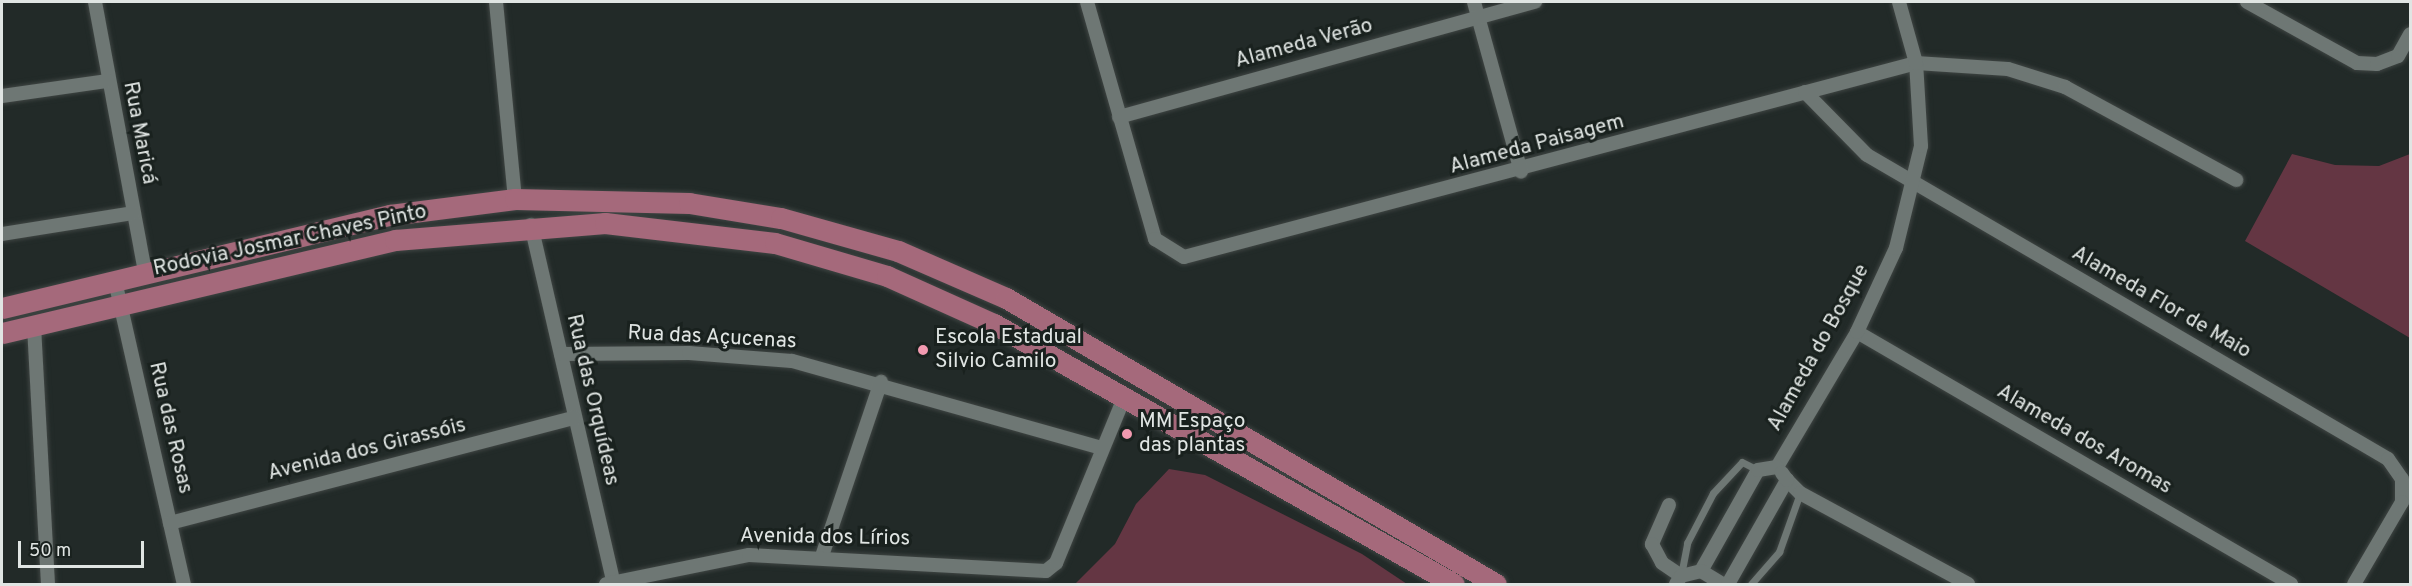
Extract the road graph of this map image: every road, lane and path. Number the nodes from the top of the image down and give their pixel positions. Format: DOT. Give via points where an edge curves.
graph roads {
  1 [pos="95,2"];
  2 [pos="496,2"];
  3 [pos="1087,2"];
  4 [pos="1474,2"];
  5 [pos="1535,2"];
  6 [pos="1899,2"];
  7 [pos="2247,2"];
  8 [pos="1478,17"];
  9 [pos="2410,34"];
  10 [pos="1916,63"];
  11 [pos="108,81"];
  12 [pos="1804,92"];
  13 [pos="2,96"];
  14 [pos="1119,117"];
  15 [pos="1521,172"];
  16 [pos="2236,180"];
  17 [pos="1912,182"];
  18 [pos="515,199"];
  19 [pos="133,213"];
  20 [pos="531,225"];
  21 [pos="2,234"];
  22 [pos="145,273"];
  23 [pos="115,281"];
  24 [pos="120,306"];
  25 [pos="2,308"];
  26 [pos="34,326"];
  27 [pos="1857,332"];
  28 [pos="2,333"];
  29 [pos="561,354"];
  30 [pos="880,382"];
  31 [pos="1125,396"];
  32 [pos="574,418"];
  33 [pos="1238,431"];
  34 [pos="1102,448"];
  35 [pos="1225,454"];
  36 [pos="1777,467"];
  37 [pos="1758,470"];
  38 [pos="1787,480"];
  39 [pos="1800,493"];
  40 [pos="1669,505"];
  41 [pos="170,523"];
  42 [pos="822,556"];
  43 [pos="1701,571"];
  44 [pos="1679,580"];
  45 [pos="611,584"];
  46 [pos="48,585"];
  47 [pos="184,585"];
  48 [pos="1454,585"];
  49 [pos="1496,585"];
  50 [pos="1723,585"];
  51 [pos="1728,585"];
  52 [pos="1751,585"];
  53 [pos="1968,585"];
  54 [pos="2291,585"];
  55 [pos="2354,585"];
  1 -- 11 [label="street, Rua Maricá"];
  2 -- 18 [label="street"];
  3 -- 14 [label="street"];
  4 -- 8 [label="street"];
  5 -- 8 [label="street, Alameda Verão"];
  6 -- 10 [label="street, Alameda do Bosque"];
  7 -- 9 [label="street" via="2356,63 2377,64 2398,56"];
  8 -- 14 [label="street, Alameda Verão"];
  8 -- 15 [label="street"];
  10 -- 12 [label="street, Alameda Paisagem"];
  10 -- 16 [label="street, Alameda Paisagem" via="2008,69 2065,87"];
  10 -- 17 [label="street, Alameda do Bosque" via="1921,146"];
  11 -- 13 [label="street"];
  11 -- 19 [label="street, Rua Maricá"];
  12 -- 15 [label="street, Alameda Paisagem"];
  12 -- 17 [label="street, Alameda Flor de Maio" via="1867,155"];
  14 -- 15 [label="street, Alameda Paisagem" via="1155,239 1168,252 1184,257"];
  17 -- 27 [label="street, Alameda do Bosque" via="1896,248"];
  17 -- 55 [label="street, Alameda Flor de Maio" via="2388,459 2402,479 2402,502"];
  18 -- 22 [label="main road, Rodovia Josmar Chaves Pinto" via="390,215"];
  18 -- 33 [label="main road, Rodovia Josmar Chaves Pinto" via="689,203 781,218 898,251 1006,298"];
  19 -- 21 [label="street"];
  19 -- 22 [label="street, Rua Maricá"];
  20 -- 24 [label="main road, Rodovia Josmar Chaves Pinto" via="395,240"];
  20 -- 29 [label="street, Rua das Orquídeas"];
  20 -- 31 [label="main road, Rodovia Josmar Chaves Pinto" via="674,228 775,243 887,276 994,324"];
  22 -- 23 [label="main road, Rodovia Josmar Chaves Pinto"];
  23 -- 24 [label="street, Rua das Rosas"];
  23 -- 25 [label="main road, Rodovia Josmar Chaves Pinto"];
  24 -- 26 [label="main road, Rodovia Josmar Chaves Pinto"];
  24 -- 41 [label="street, Rua das Rosas"];
  26 -- 28 [label="main road, Rodovia Josmar Chaves Pinto"];
  26 -- 46 [label="street"];
  27 -- 36 [label="street, Alameda do Bosque"];
  27 -- 54 [label="street, Alameda dos Aromas"];
  29 -- 30 [label="street, Rua das Açucenas" via="688,353 792,361"];
  29 -- 32 [label="street, Rua das Orquídeas"];
  30 -- 34 [label="street, Rua das Açucenas"];
  30 -- 42 [label="street"];
  31 -- 34 [label="street"];
  31 -- 35 [label="main road, Rodovia Josmar Chaves Pinto"];
  32 -- 41 [label="street, Avenida dos Girassóis"];
  32 -- 45 [label="street, Rua das Orquídeas"];
  33 -- 35 [label="main road"];
  33 -- 49 [label="main road, Rodovia Josmar Chaves Pinto"];
  34 -- 42 [label="street, Avenida dos Lírios" via="1056,563 1046,571"];
  35 -- 48 [label="main road, Rodovia Josmar Chaves Pinto"];
  36 -- 37 [label="street"];
  36 -- 38 [label="street"];
  37 -- 43 [label="street"];
  37 -- 44 [label="lane" via="1742,462 1713,493 1687,543"];
  38 -- 39 [label="street"];
  38 -- 51 [label="street"];
  39 -- 52 [label="lane" via="1779,552"];
  39 -- 53 [label="street"];
  40 -- 44 [label="street" via="1652,544 1662,563"];
  41 -- 47 [label="street, Rua das Rosas"];
  42 -- 45 [label="street, Avenida dos Lírios" via="749,555"];
  43 -- 44 [label="street"];
  43 -- 50 [label="street"];
}
